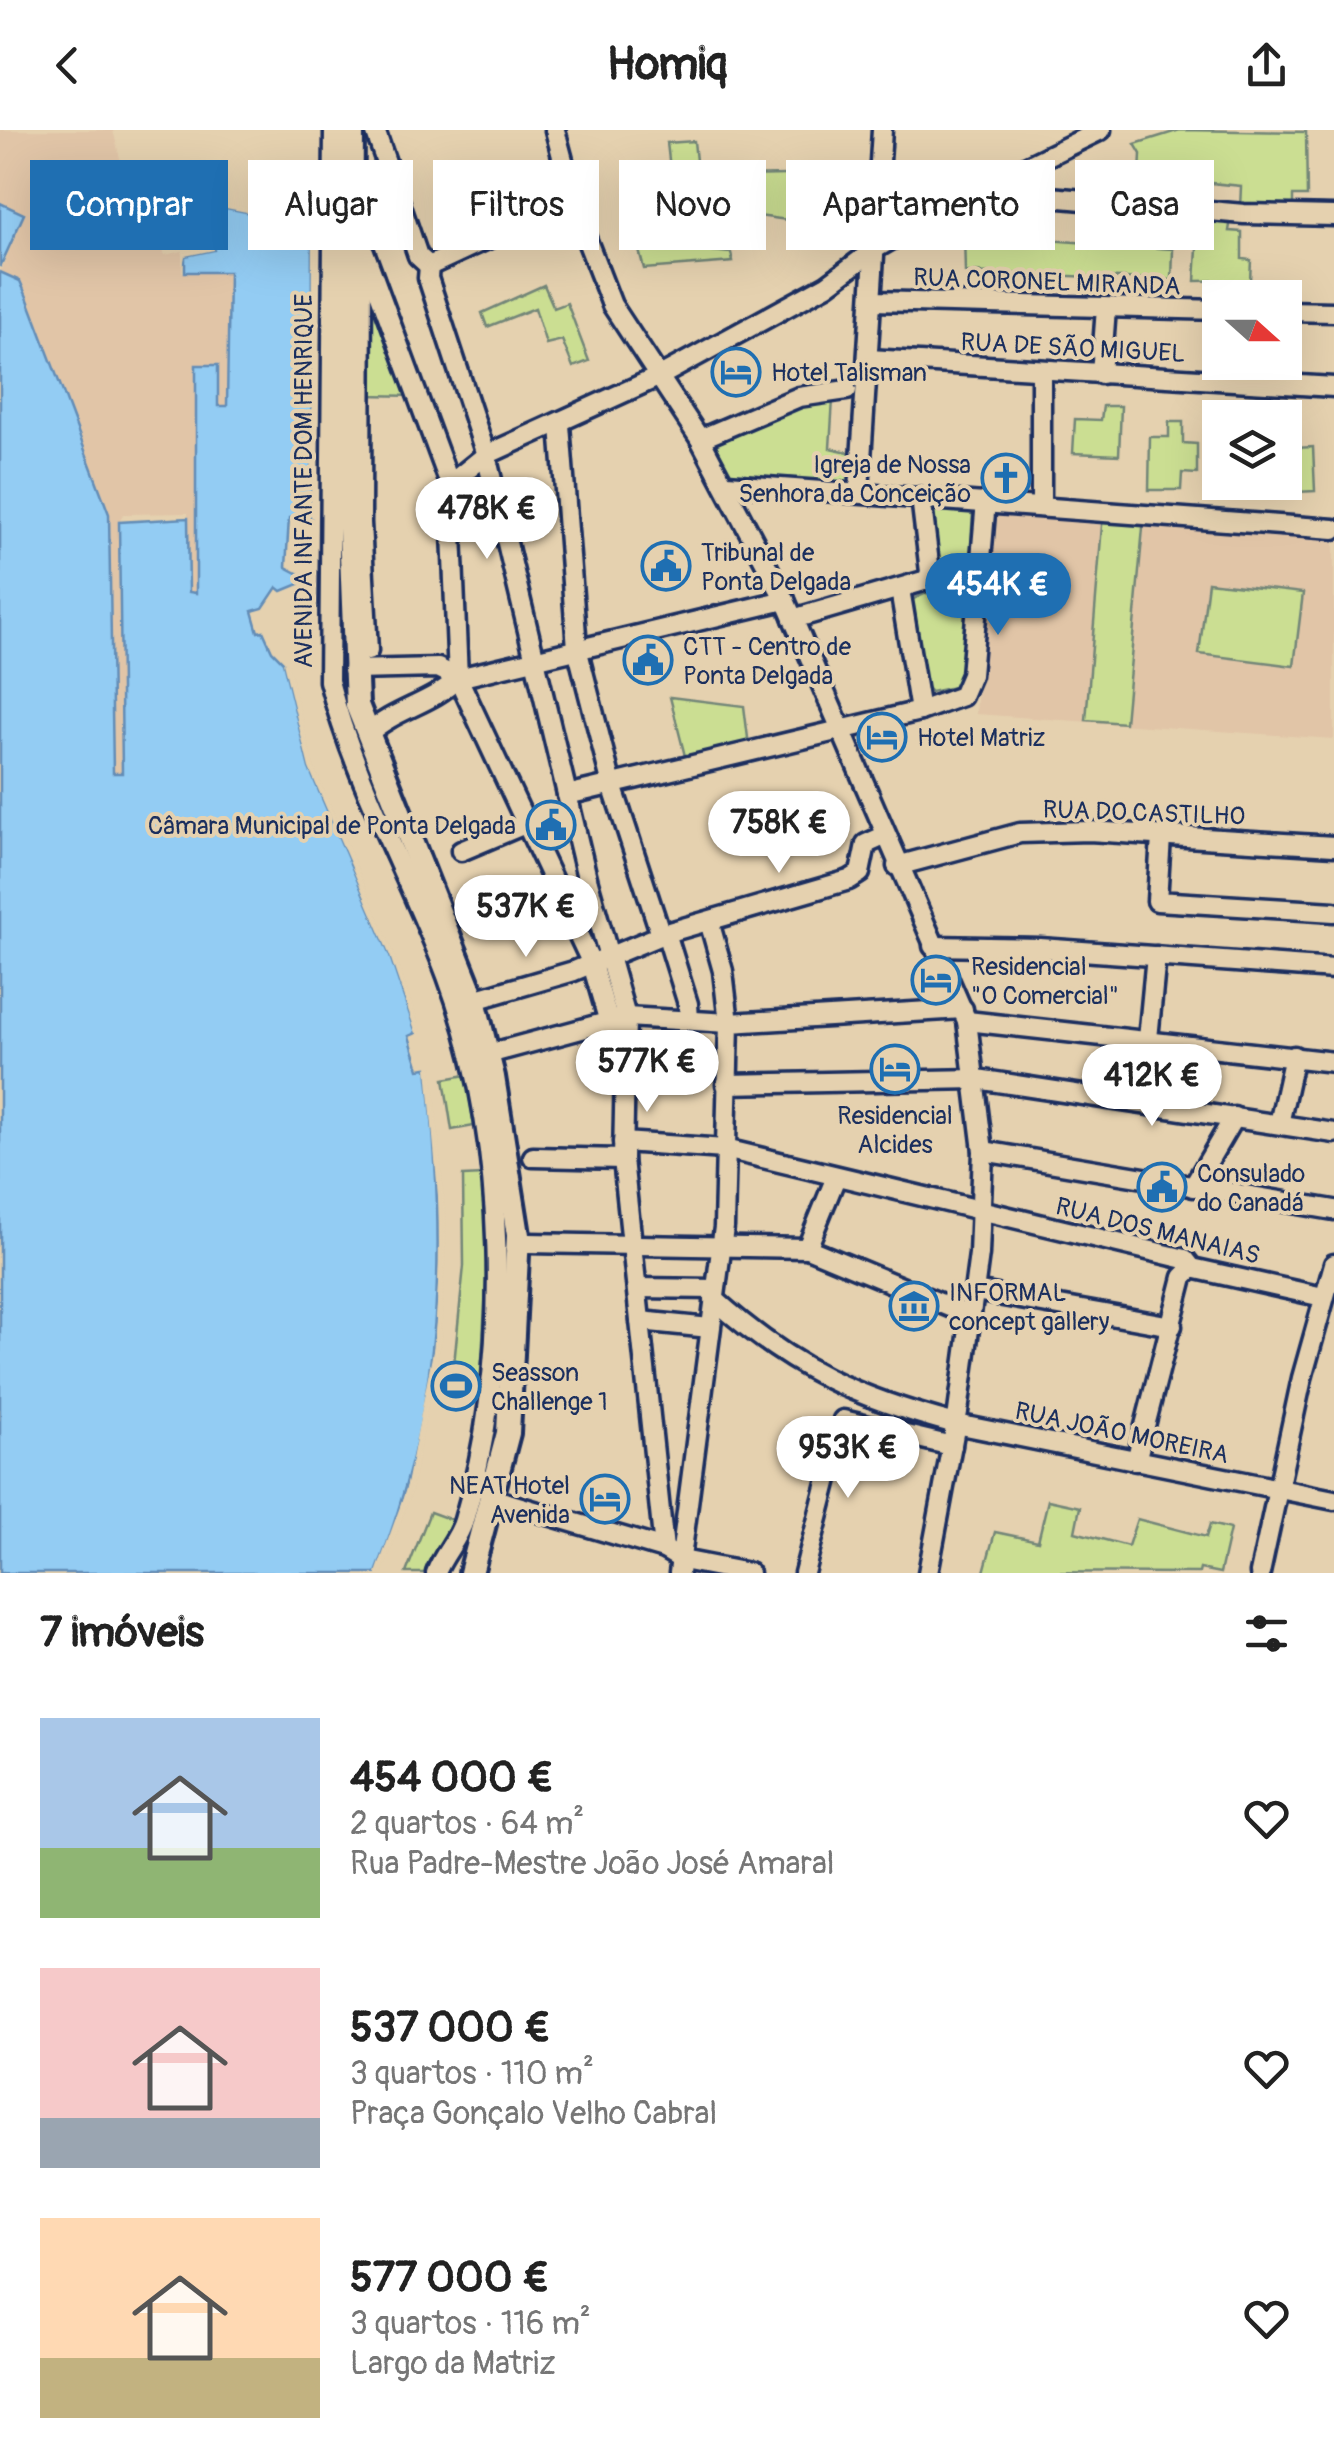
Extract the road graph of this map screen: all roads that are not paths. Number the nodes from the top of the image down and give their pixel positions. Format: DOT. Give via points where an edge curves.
graph roads {
  1 [pos="334,130"];
  2 [pos="352,130"];
  3 [pos="376,130"];
  4 [pos="555,130"];
  5 [pos="882,130"];
  6 [pos="1101,130"];
  7 [pos="562,160"];
  8 [pos="880,160"];
  9 [pos="1040,160"];
  10 [pos="1055,197"];
  11 [pos="1334,216"];
  12 [pos="468,250"];
  13 [pos="591,250"];
  14 [pos="874,250"];
  15 [pos="875,250"];
  16 [pos="429,266"];
  17 [pos="873,301"];
  18 [pos="1106,308"];
  19 [pos="1202,310"];
  20 [pos="1302,311"];
  21 [pos="1334,312"];
  22 [pos="870,359"];
  23 [pos="1042,370"];
  24 [pos="1101,374"];
  25 [pos="660,376"];
  26 [pos="1334,386"];
  27 [pos="847,390"];
  28 [pos="560,425"];
  29 [pos="700,439"];
  30 [pos="486,454"];
  31 [pos="450,484"];
  32 [pos="726,484"];
  33 [pos="859,491"];
  34 [pos="921,497"];
  35 [pos="986,501"];
  36 [pos="361,503"];
  37 [pos="1041,505"];
  38 [pos="1334,529"];
  39 [pos="900,589"];
  40 [pos="785,600"];
  41 [pos="793,619"];
  42 [pos="577,648"];
  43 [pos="368,652"];
  44 [pos="534,658"];
  45 [pos="353,670"];
  46 [pos="458,678"];
  47 [pos="920,711"];
  48 [pos="842,730"];
  49 [pos="368,734"];
  50 [pos="612,785"];
  51 [pos="567,795"];
  52 [pos="525,824"];
  53 [pos="884,836"];
  54 [pos="1161,836"];
  55 [pos="1334,846"];
  56 [pos="461,851"];
  57 [pos="897,866"];
  58 [pos="1334,912"];
  59 [pos="709,921"];
  60 [pos="664,934"];
  61 [pos="933,946"];
  62 [pos="1156,956"];
  63 [pos="600,960"];
  64 [pos="1334,969"];
  65 [pos="474,1000"];
  66 [pos="965,1015"];
  67 [pos="618,1019"];
  68 [pos="689,1020"];
  69 [pos="729,1022"];
  70 [pos="1148,1039"];
  71 [pos="488,1054"];
  72 [pos="1294,1056"];
  73 [pos="1334,1062"];
  74 [pos="977,1080"];
  75 [pos="726,1084"];
  76 [pos="1234,1117"];
  77 [pos="1280,1124"];
  78 [pos="1334,1133"];
  79 [pos="725,1149"];
  80 [pos="623,1150"];
  81 [pos="983,1151"];
  82 [pos="533,1157"];
  83 [pos="836,1177"];
  84 [pos="1194,1187"];
  85 [pos="1334,1210"];
  86 [pos="981,1211"];
  87 [pos="528,1243"];
  88 [pos="630,1243"];
  89 [pos="722,1245"];
  90 [pos="808,1248"];
  91 [pos="1334,1264"];
  92 [pos="1192,1268"];
  93 [pos="637,1288"];
  94 [pos="1328,1289"];
  95 [pos="975,1291"];
  96 [pos="715,1294"];
  97 [pos="972,1316"];
  98 [pos="640,1321"];
  99 [pos="1172,1326"];
  100 [pos="710,1328"];
  101 [pos="956,1424"];
  102 [pos="952,1446"];
  103 [pos="1136,1460"];
  104 [pos="1276,1490"];
  105 [pos="494,1499"];
  106 [pos="1334,1500"];
  107 [pos="664,1548"];
  108 [pos="680,1566"];
  109 [pos="805,1572"];
  110 [pos="436,1573"];
  111 [pos="471,1573"];
  112 [pos="749,1573"];
  113 [pos="928,1573"];
  114 [pos="1260,1573"];
  1 -- 110 [label="street, AVENIDA INFANTE DOM HENRIQUE" via="329,681 354,758 448,980 478,1081 491,1190 494,1323 484,1432 464,1524"];
  2 -- 36 [label="main road, AVENIDA INFANTE DOM HENRIQUE"];
  3 -- 16 [label="street" via="418,256"];
  4 -- 7 [label="street"];
  5 -- 8 [label="street"];
  6 -- 9 [label="street"];
  10 -- 11 [label="street"];
  12 -- 16 [label="street"];
  13 -- 25 [label="street" via="612,305"];
  14 -- 25 [label="street" via="827,285"];
  15 -- 17 [label="street"];
  16 -- 30 [label="street"];
  17 -- 18 [label="street, RUA CORONEL MIRANDA"];
  17 -- 22 [label="street"];
  18 -- 19 [label="street, RUA CORONEL MIRANDA"];
  18 -- 24 [label="street"];
  20 -- 21 [label="street"];
  22 -- 23 [label="street, RUA DE SÃO MIGUEL"];
  22 -- 33 [label="street"];
  23 -- 24 [label="street, RUA DE SÃO MIGUEL"];
  23 -- 37 [label="street"];
  24 -- 26 [label="street, RUA DE SÃO MIGUEL"];
  25 -- 28 [label="street"];
  25 -- 29 [label="street"];
  27 -- 29 [label="street" via="800,397"];
  28 -- 30 [label="street"];
  28 -- 42 [label="street"];
  29 -- 32 [label="street"];
  30 -- 31 [label="street"];
  30 -- 44 [label="street"];
  31 -- 36 [label="street, AVENIDA INFANTE DOM HENRIQUE" via="362,246"];
  31 -- 46 [label="street"];
  32 -- 33 [label="street"];
  32 -- 40 [label="street"];
  33 -- 34 [label="street"];
  34 -- 35 [label="street"];
  34 -- 39 [label="street" via="930,572 927,580"];
  35 -- 37 [label="street"];
  35 -- 47 [label="street" via="968,688 954,701"];
  36 -- 43 [label="street, AVENIDA INFANTE DOM HENRIQUE"];
  36 -- 45 [label="main road, AVENIDA INFANTE DOM HENRIQUE"];
  37 -- 38 [label="street"];
  39 -- 41 [label="street"];
  39 -- 47 [label="street"];
  40 -- 41 [label="street"];
  40 -- 42 [label="street"];
  41 -- 48 [label="street"];
  42 -- 44 [label="street"];
  42 -- 50 [label="street"];
  44 -- 46 [label="street"];
  44 -- 51 [label="street"];
  45 -- 46 [label="street" via="438,668"];
  45 -- 49 [label="main road, AVENIDA INFANTE DOM HENRIQUE"];
  46 -- 49 [label="street" via="441,695"];
  46 -- 52 [label="street"];
  47 -- 48 [label="street"];
  48 -- 50 [label="street"];
  48 -- 53 [label="street"];
  49 -- 65 [label="main road, AVENIDA INFANTE DOM HENRIQUE"];
  50 -- 51 [label="street"];
  50 -- 60 [label="street"];
  51 -- 63 [label="street"];
  52 -- 56 [label="street"];
  52 -- 63 [label="street"];
  53 -- 57 [label="street"];
  53 -- 59 [label="street" via="866,844 860,873 849,880"];
  54 -- 55 [label="street, RUA DO CASTILHO"];
  54 -- 57 [label="street, RUA DO CASTILHO" via="1020,832"];
  54 -- 58 [label="street" via="1157,901"];
  57 -- 61 [label="street"];
  59 -- 60 [label="street"];
  59 -- 69 [label="street" via="724,971"];
  60 -- 63 [label="street"];
  60 -- 68 [label="street"];
  61 -- 62 [label="street"];
  61 -- 66 [label="street"];
  62 -- 64 [label="street"];
  62 -- 70 [label="street"];
  63 -- 65 [label="street"];
  63 -- 67 [label="street"];
  65 -- 71 [label="main road, AVENIDA INFANTE DOM HENRIQUE"];
  66 -- 69 [label="street"];
  66 -- 70 [label="street"];
  66 -- 74 [label="street"];
  67 -- 68 [label="street"];
  67 -- 71 [label="street"];
  67 -- 80 [label="street"];
  68 -- 69 [label="street"];
  69 -- 75 [label="street"];
  70 -- 72 [label="street"];
  71 -- 105 [label="main road, AVENIDA INFANTE DOM HENRIQUE" via="518,1235 508,1433"];
  72 -- 73 [label="street"];
  72 -- 77 [label="street"];
  74 -- 75 [label="street"];
  74 -- 76 [label="street"];
  74 -- 81 [label="street"];
  75 -- 79 [label="street"];
  76 -- 77 [label="street"];
  76 -- 84 [label="street"];
  77 -- 78 [label="street"];
  79 -- 80 [label="street, RUA DOS MANAIAS"];
  79 -- 83 [label="street, RUA DOS MANAIAS"];
  79 -- 89 [label="street"];
  80 -- 82 [label="street, RUA DOS MANAIAS"];
  80 -- 88 [label="street"];
  81 -- 84 [label="street"];
  81 -- 86 [label="street"];
  83 -- 86 [label="street, RUA DOS MANAIAS"];
  83 -- 90 [label="street"];
  84 -- 85 [label="street"];
  86 -- 92 [label="street, RUA DOS MANAIAS" via="1186,1259"];
  86 -- 95 [label="street"];
  87 -- 88 [label="street"];
  88 -- 89 [label="street"];
  88 -- 93 [label="street"];
  89 -- 90 [label="street"];
  89 -- 96 [label="street"];
  90 -- 97 [label="street"];
  91 -- 94 [label="street"];
  92 -- 94 [label="street, RUA DOS MANAIAS"];
  92 -- 99 [label="street" via="1183,1277"];
  93 -- 96 [label="street"];
  93 -- 98 [label="street"];
  94 -- 104 [label="street"];
  95 -- 97 [label="street"];
  95 -- 99 [label="street"];
  96 -- 100 [label="street"];
  96 -- 101 [label="street, RUA JOÃO MOREIRA" via="820,1378"];
  97 -- 101 [label="street"];
  98 -- 100 [label="street"];
  98 -- 107 [label="street"];
  99 -- 103 [label="street"];
  100 -- 108 [label="street"];
  101 -- 102 [label="street"];
  101 -- 103 [label="street, RUA JOÃO MOREIRA"];
  102 -- 109 [label="street" via="843,1420"];
  102 -- 113 [label="street"];
  103 -- 104 [label="street, RUA JOÃO MOREIRA"];
  104 -- 106 [label="street, RUA JOÃO MOREIRA"];
  104 -- 114 [label="street"];
  105 -- 107 [label="street"];
  105 -- 111 [label="main road, AVENIDA INFANTE DOM HENRIQUE"];
  107 -- 108 [label="street"];
  108 -- 112 [label="street"];
}
